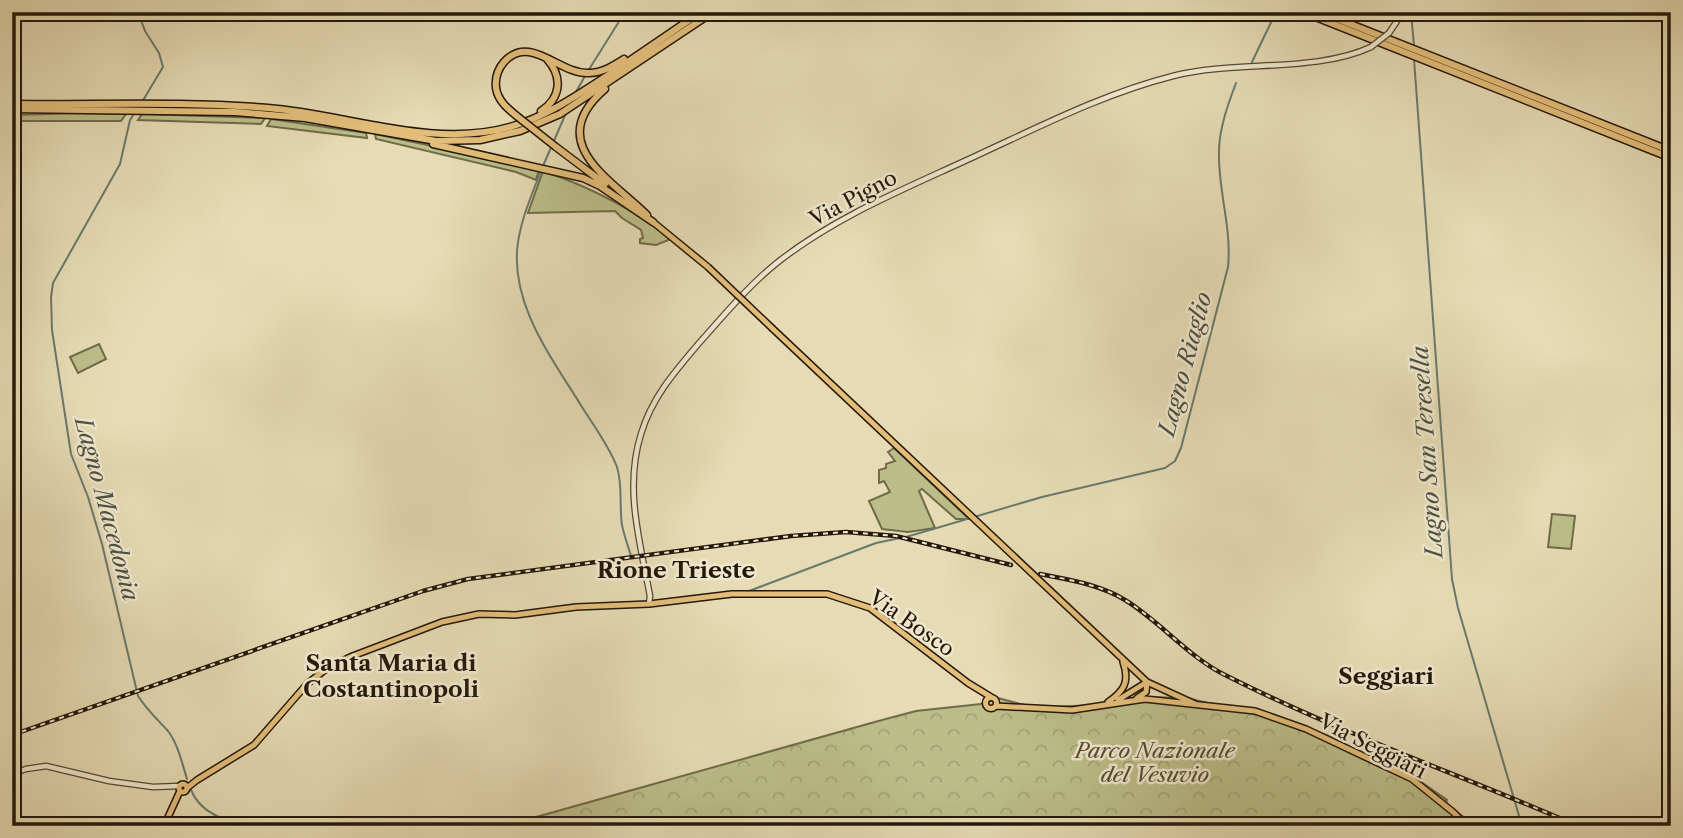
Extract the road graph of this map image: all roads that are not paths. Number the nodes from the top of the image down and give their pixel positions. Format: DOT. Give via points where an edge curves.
graph roads {
  1 [pos="701,12"];
  2 [pos="713,12"];
  3 [pos="1303,12"];
  4 [pos="1320,12"];
  5 [pos="1403,12"];
  6 [pos="673,39"];
  7 [pos="660,40"];
  8 [pos="546,57"];
  9 [pos="570,104"];
  10 [pos="13,107"];
  11 [pos="128,108"];
  12 [pos="375,127"];
  13 [pos="479,133"];
  14 [pos="405,136"];
  15 [pos="1671,151"];
  16 [pos="1671,158"];
  17 [pos="653,222"];
  18 [pos="649,604"];
  19 [pos="1122,659"];
  20 [pos="1147,682"];
  21 [pos="1134,699"];
  22 [pos="1116,702"];
  23 [pos="1195,704"];
  24 [pos="1104,705"];
  25 [pos="1294,725"];
  26 [pos="12,775"];
  27 [pos="183,788"];
  28 [pos="164,826"];
  29 [pos="1467,826"];
  1 -- 7 [label="highway"];
  2 -- 6 [label="highway"];
  3 -- 16 [label="highway"];
  4 -- 15 [label="highway"];
  5 -- 18 [label="street, Via Pigno, bridge" via="1389,33 1371,47 1342,58 1205,69 1103,98 859,210 776,263 670,376 649,412 632,484"];
  6 -- 9 [label="highway"];
  6 -- 17 [label="highway" via="596,97 581,133 592,166"];
  7 -- 8 [label="highway" via="591,73 568,69"];
  7 -- 9 [label="highway"];
  8 -- 13 [label="highway" via="558,81 553,101 528,117"];
  8 -- 17 [label="highway, bridge" via="534,52 511,56 500,67 498,95 518,117"];
  9 -- 13 [label="highway" via="517,125"];
  9 -- 14 [label="highway" via="560,114 520,131 480,140 451,142"];
  10 -- 11 [label="highway"];
  10 -- 11 [label="highway"];
  11 -- 12 [label="highway" via="264,111"];
  12 -- 13 [label="highway"];
  12 -- 14 [label="highway"];
  14 -- 17 [label="highway" via="594,182"];
  17 -- 19 [label="main road, bridge" via="708,267"];
  18 -- 24 [label="main road, Via Bosco" via="732,594 835,595 870,608 991,699 1016,706 1072,709"];
  18 -- 27 [label="main road, Via Bosco" via="464,616 350,657 313,678 254,746"];
  19 -- 20 [label="main road"];
  19 -- 24 [label="main road" via="1128,676 1124,690"];
  20 -- 21 [label="main road" via="1146,692"];
  20 -- 22 [label="main road, Via Bosco"];
  20 -- 23 [label="main road, Via Bosco"];
  21 -- 22 [label="main road, Via Bosco"];
  21 -- 23 [label="main road, Via Bosco"];
  22 -- 24 [label="main road, Via Bosco"];
  23 -- 25 [label="main road, Via Bosco" via="1255,711"];
  25 -- 29 [label="main road, Via Seggiari" via="1412,779"];
  26 -- 27 [label="street" via="46,766 109,781"];
  27 -- 28 [label="main road"];
}
